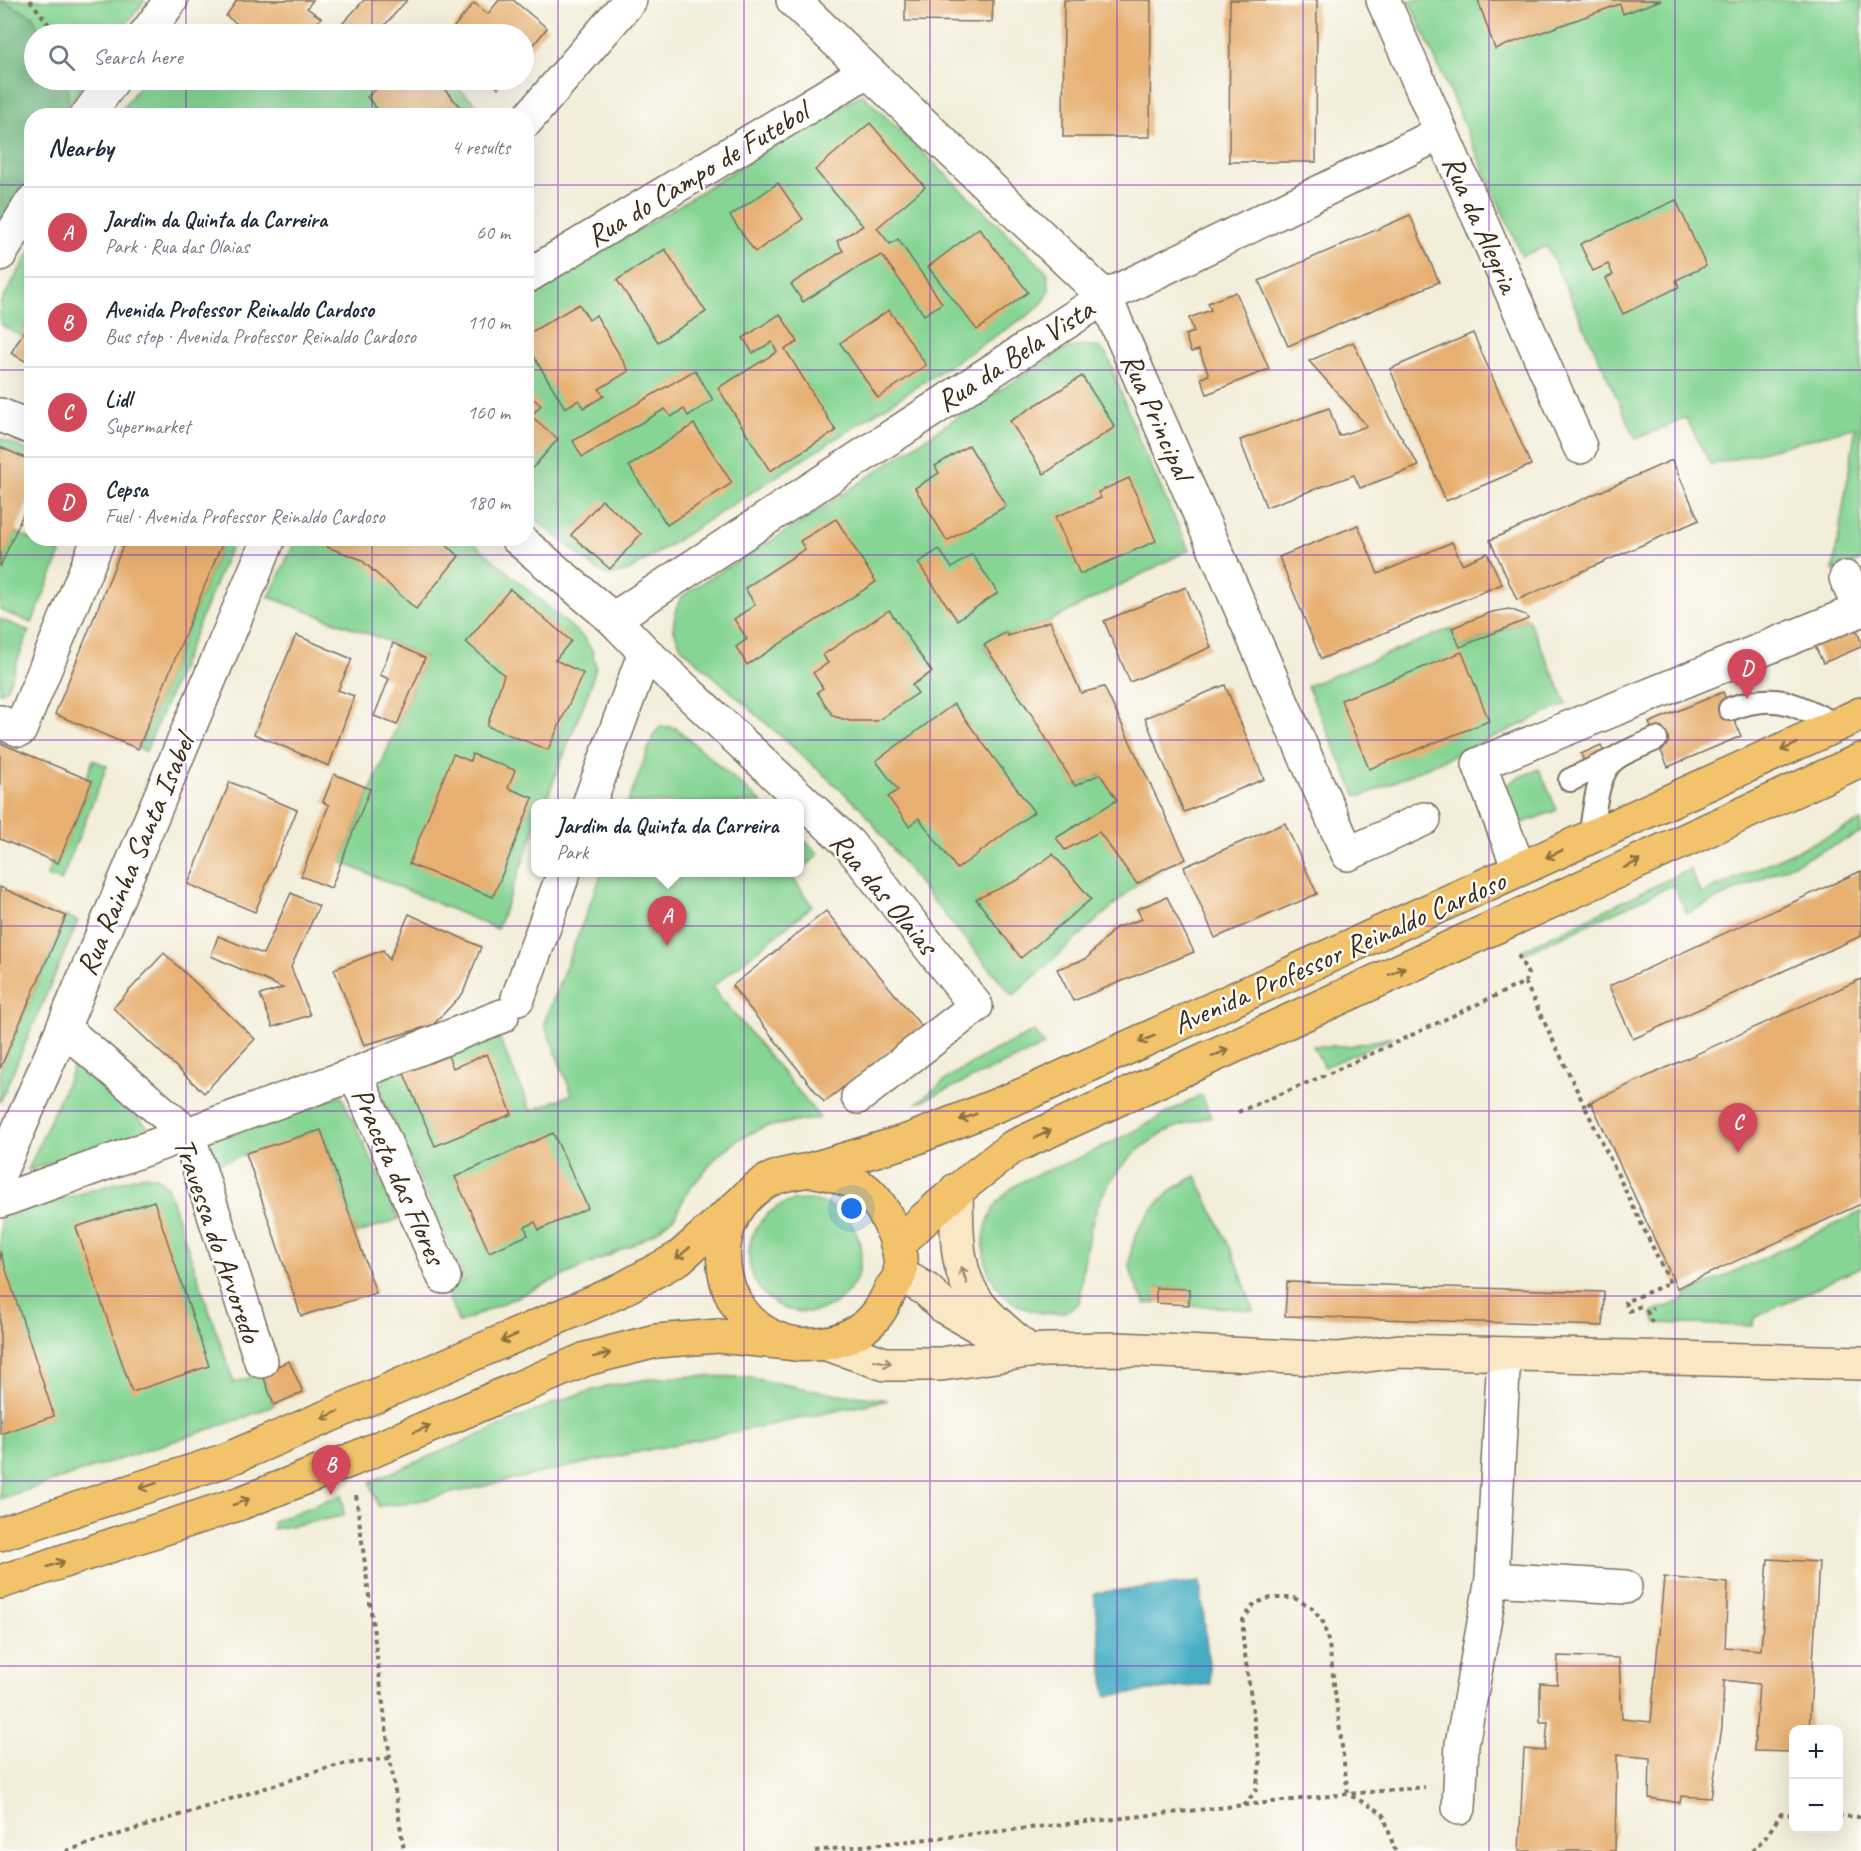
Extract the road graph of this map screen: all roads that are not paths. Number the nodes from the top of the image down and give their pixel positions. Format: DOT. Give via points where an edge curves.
graph roads {
  1 [pos="171,0"];
  2 [pos="630,0"];
  3 [pos="793,0"];
  4 [pos="1383,0"];
  5 [pos="153,24"];
  6 [pos="867,71"];
  7 [pos="105,90"];
  8 [pos="93,108"];
  9 [pos="534,112"];
  10 [pos="1441,133"];
  11 [pos="24,215"];
  12 [pos="0,254"];
  13 [pos="534,272"];
  14 [pos="1105,297"];
  15 [pos="0,415"];
  16 [pos="24,425"];
  17 [pos="1580,447"];
  18 [pos="96,546"];
  19 [pos="265,546"];
  20 [pos="526,546"];
  21 [pos="1846,578"];
  22 [pos="613,619"];
  23 [pos="645,652"];
  24 [pos="1732,713"];
  25 [pos="1849,720"];
  26 [pos="0,722"];
  27 [pos="1614,759"];
  28 [pos="1861,760"];
  29 [pos="1570,780"];
  30 [pos="1599,786"];
  31 [pos="591,799"];
  32 [pos="801,799"];
  33 [pos="804,802"];
  34 [pos="1424,819"];
  35 [pos="1590,838"];
  36 [pos="1519,869"];
  37 [pos="562,877"];
  38 [pos="63,1028"];
  39 [pos="355,1074"];
  40 [pos="858,1097"];
  41 [pos="188,1134"];
  42 [pos="808,1170"];
  43 [pos="0,1172"];
  44 [pos="956,1190"];
  45 [pos="0,1201"];
  46 [pos="743,1201"];
  47 [pos="899,1260"];
  48 [pos="444,1277"];
  49 [pos="812,1344"];
  50 [pos="1029,1351"];
  51 [pos="1503,1354"];
  52 [pos="261,1361"];
  53 [pos="1861,1363"];
  54 [pos="0,1534"];
  55 [pos="1492,1579"];
  56 [pos="0,1582"];
  57 [pos="1625,1587"];
  58 [pos="1460,1798"];
  1 -- 5 [label="street"];
  2 -- 9 [label="street"];
  3 -- 6 [label="street, Rua Principal"];
  4 -- 10 [label="street, Rua da Alegria"];
  6 -- 13 [label="street, Rua do Campo de Futebol"];
  6 -- 14 [label="street, Rua Principal"];
  7 -- 8 [label="street"];
  10 -- 14 [label="street, Rua da Bela Vista"];
  10 -- 17 [label="street, Rua da Alegria"];
  11 -- 12 [label="street"];
  14 -- 22 [label="street, Rua da Bela Vista"];
  14 -- 34 [label="street, Rua Principal" via="1348,854"];
  15 -- 16 [label="street"];
  18 -- 26 [label="street" via="20,730"];
  19 -- 38 [label="street, Rua Rainha Santa Isabel"];
  20 -- 22 [label="street, Rua das Olaias"];
  21 -- 36 [label="street" via="1860,610 1479,764"];
  22 -- 23 [label="street, Rua das Olaias"];
  23 -- 31 [label="street"];
  23 -- 32 [label="street, Rua das Olaias"];
  24 -- 25 [label="lane" via="1744,703 1766,699 1787,701"];
  25 -- 35 [label="main road, Avenida Professor Reinaldo Cardoso, one-way"];
  27 -- 29 [label="lane"];
  27 -- 30 [label="lane"];
  27 -- 30 [label="lane" via="1658,744"];
  44 -- 28 [label="main road, Avenida Professor Reinaldo Cardoso, one-way" via="1013,1147"];
  30 -- 35 [label="lane"];
  33 -- 40 [label="street, Rua das Olaias" via="849,844 976,1006"];
  35 -- 36 [label="main road, Avenida Professor Reinaldo Cardoso, one-way"];
  36 -- 42 [label="main road, Avenida Professor Reinaldo Cardoso, one-way" via="1015,1099 909,1140"];
  37 -- 39 [label="street" via="510,1007"];
  38 -- 41 [label="street, Travessa do Arvoredo"];
  38 -- 43 [label="street, Rua Rainha Santa Isabel"];
  39 -- 41 [label="street"];
  39 -- 48 [label="street, Praceta das Flores"];
  41 -- 45 [label="street"];
  41 -- 52 [label="street, Travessa do Arvoredo"];
  42 -- 46 [label="main road" via="784,1174 762,1184"];
  42 -- 47 [label="main road" via="837,1174 863,1187 882,1208"];
  44 -- 47 [label="main road, Avenida Professor Reinaldo Cardoso" via="918,1224"];
  50 -- 44 [label="street, one-way" via="979,1305 969,1290 961,1266"];
  46 -- 49 [label="main road" via="729,1224 723,1249 724,1275 734,1300 750,1322 772,1336"];
  46 -- 54 [label="main road, one-way" via="679,1258 617,1292 226,1460"];
  47 -- 49 [label="main road" via="877,1315 854,1334"];
  47 -- 50 [label="street" via="944,1307"];
  49 -- 50 [label="street, one-way" via="885,1364 941,1364"];
  56 -- 49 [label="main road, one-way" via="241,1503 586,1359 656,1341 719,1336"];
  50 -- 51 [label="street" via="1118,1349 1337,1359 1399,1351"];
  51 -- 53 [label="street"];
  51 -- 55 [label="street"];
  55 -- 57 [label="street"];
  55 -- 58 [label="street" via="1462,1743"];
}
